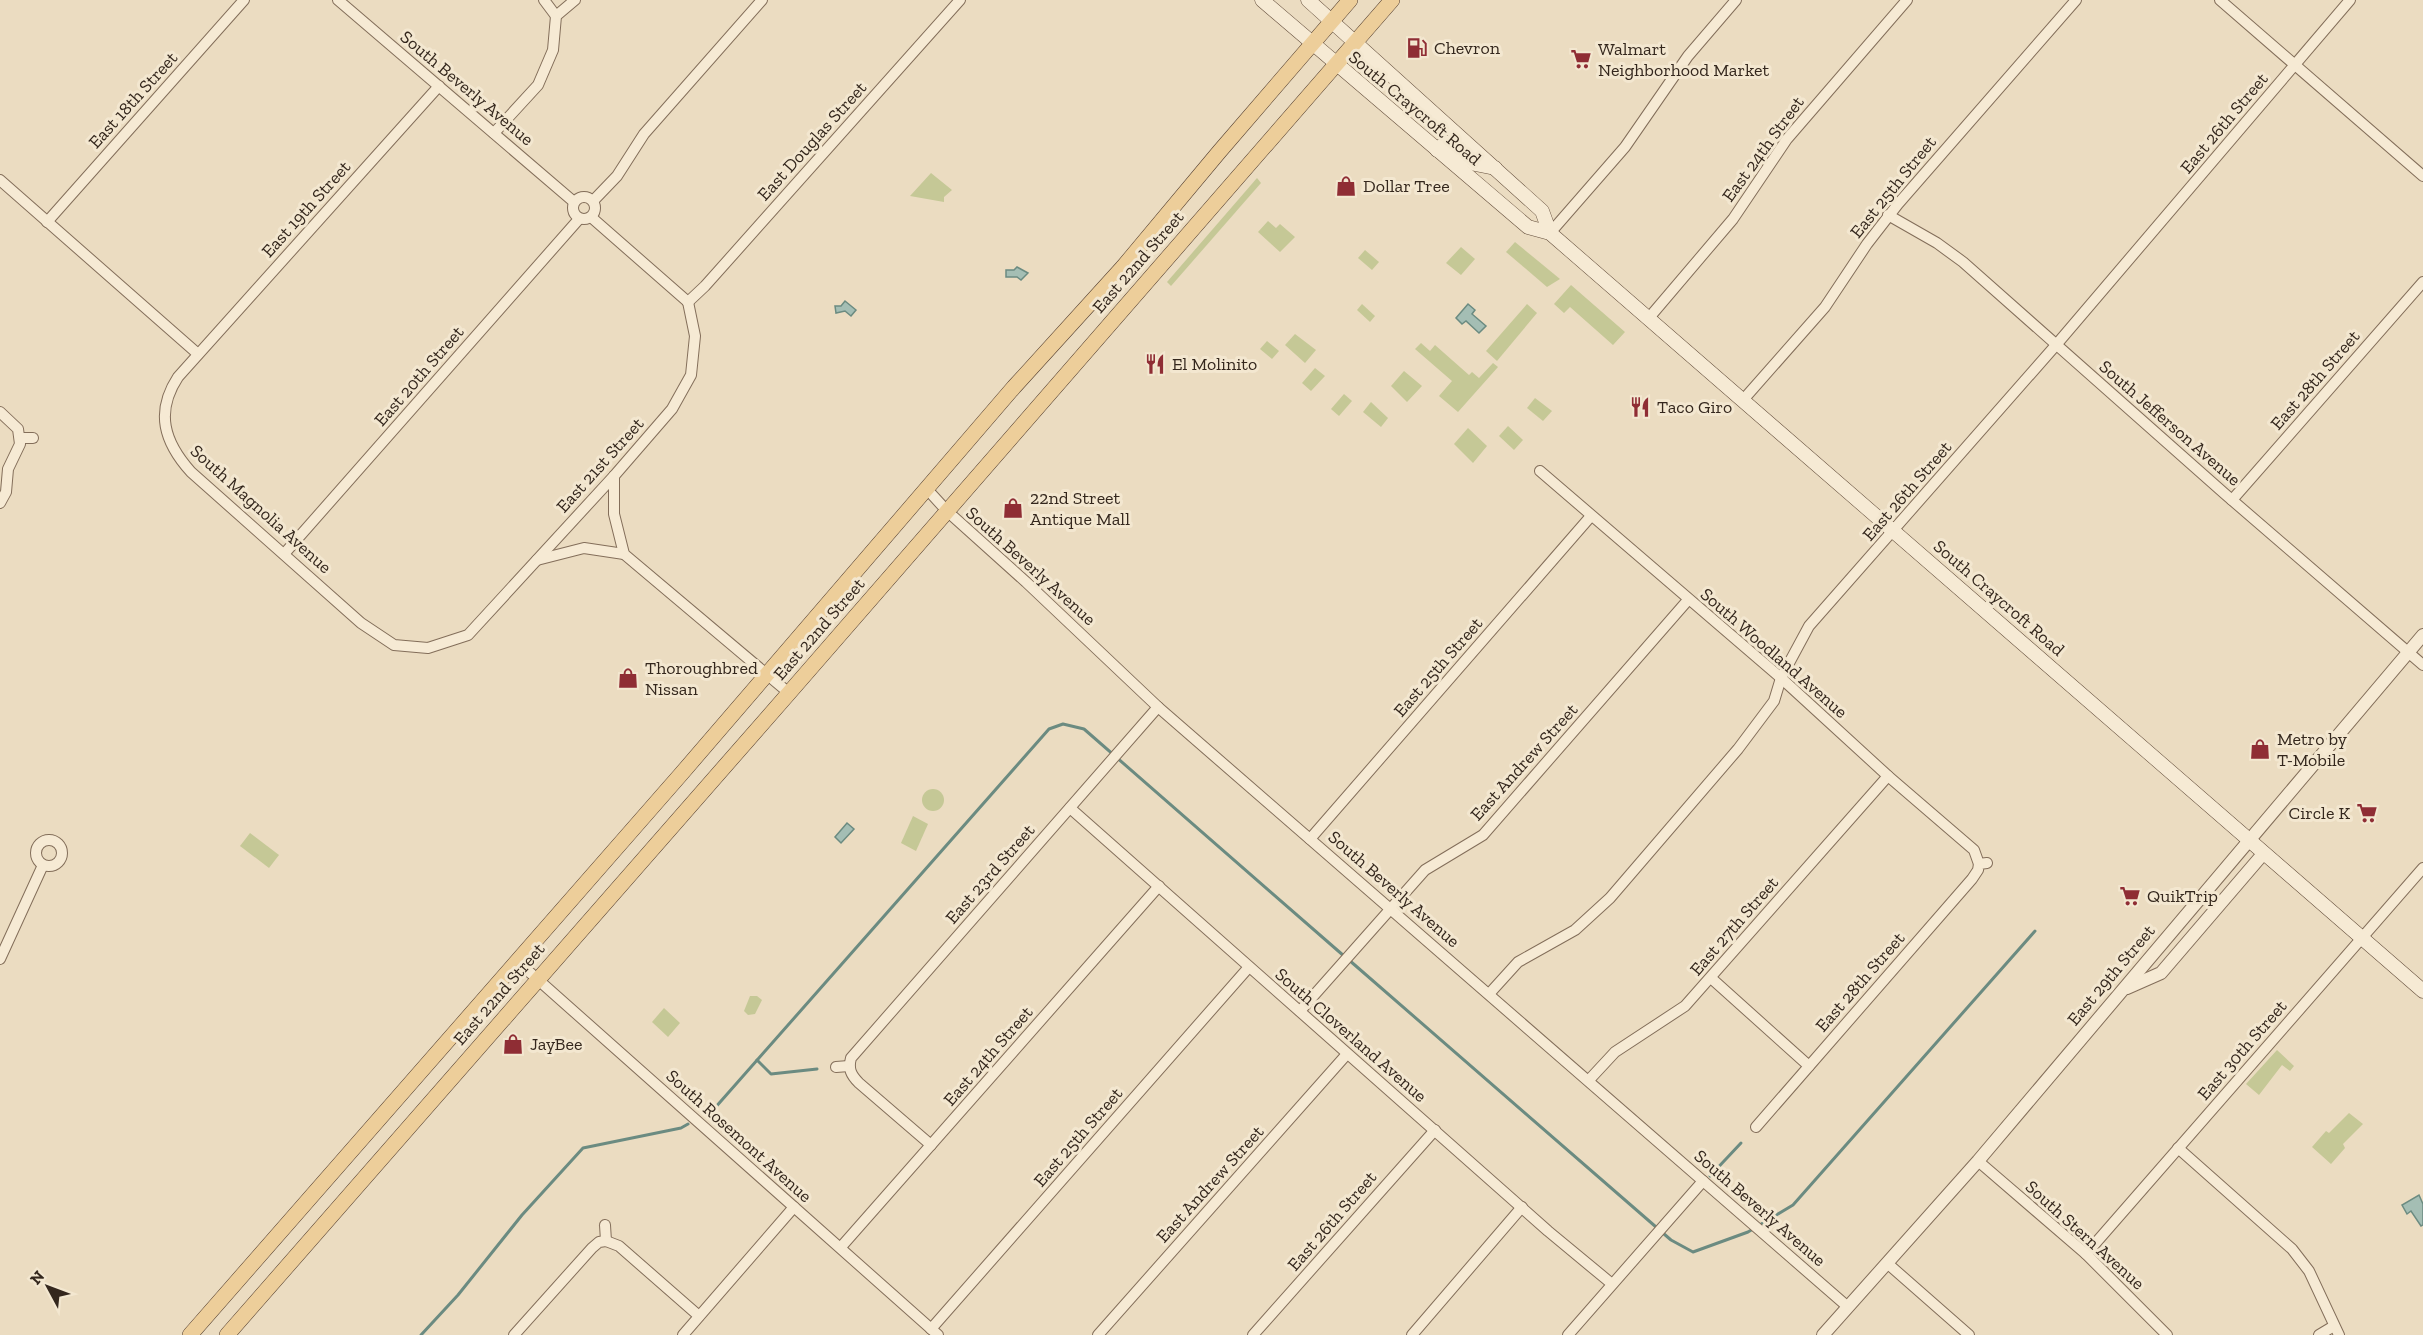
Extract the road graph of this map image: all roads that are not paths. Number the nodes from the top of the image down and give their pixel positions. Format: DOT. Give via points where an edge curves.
graph roads {
  1 [pos="244,0"];
  2 [pos="338,0"];
  3 [pos="544,0"];
  4 [pos="575,0"];
  5 [pos="762,0"];
  6 [pos="960,0"];
  7 [pos="1262,0"];
  8 [pos="1308,0"];
  9 [pos="1350,0"];
  10 [pos="1392,0"];
  11 [pos="1736,0"];
  12 [pos="1907,0"];
  13 [pos="2076,0"];
  14 [pos="2220,0"];
  15 [pos="2350,0"];
  16 [pos="556,16"];
  17 [pos="1332,21"];
  18 [pos="1356,42"];
  19 [pos="1312,44"];
  20 [pos="1337,65"];
  21 [pos="2295,65"];
  22 [pos="439,86"];
  23 [pos="494,133"];
  24 [pos="1437,150"];
  25 [pos="1497,169"];
  26 [pos="2423,176"];
  27 [pos="0,180"];
  28 [pos="593,201"];
  29 [pos="574,202"];
  30 [pos="1888,215"];
  31 [pos="591,217"];
  32 [pos="579,219"];
  33 [pos="47,222"];
  34 [pos="1550,233"];
  35 [pos="2423,282"];
  36 [pos="688,302"];
  37 [pos="1648,319"];
  38 [pos="2056,345"];
  39 [pos="198,354"];
  40 [pos="1743,400"];
  41 [pos="0,412"];
  42 [pos="33,438"];
  43 [pos="20,441"];
  44 [pos="1540,471"];
  45 [pos="614,476"];
  46 [pos="926,488"];
  47 [pos="2232,500"];
  48 [pos="0,503"];
  49 [pos="947,512"];
  50 [pos="1591,516"];
  51 [pos="1894,531"];
  52 [pos="284,554"];
  53 [pos="624,554"];
  54 [pos="537,560"];
  55 [pos="1688,600"];
  56 [pos="2423,635"];
  57 [pos="2408,652"];
  58 [pos="2423,665"];
  59 [pos="767,675"];
  60 [pos="1781,678"];
  61 [pos="789,693"];
  62 [pos="1158,708"];
  63 [pos="1888,776"];
  64 [pos="1070,808"];
  65 [pos="1310,839"];
  66 [pos="2248,841"];
  67 [pos="2263,854"];
  68 [pos="1983,863"];
  69 [pos="43,865"];
  70 [pos="2423,868"];
  71 [pos="1159,886"];
  72 [pos="1391,908"];
  73 [pos="2361,938"];
  74 [pos="0,959"];
  75 [pos="518,961"];
  76 [pos="1249,967"];
  77 [pos="1711,978"];
  78 [pos="538,980"];
  79 [pos="2124,989"];
  80 [pos="2423,991"];
  81 [pos="1489,994"];
  82 [pos="1300,1011"];
  83 [pos="1347,1054"];
  84 [pos="849,1065"];
  85 [pos="1809,1066"];
  86 [pos="836,1067"];
  87 [pos="1589,1080"];
  88 [pos="1756,1127"];
  89 [pos="1435,1130"];
  90 [pos="931,1145"];
  91 [pos="2178,1148"];
  92 [pos="1978,1161"];
  93 [pos="1703,1181"];
  94 [pos="794,1207"];
  95 [pos="1522,1207"];
  96 [pos="300,1209"];
  97 [pos="605,1225"];
  98 [pos="321,1227"];
  99 [pos="606,1241"];
  100 [pos="841,1247"];
  101 [pos="2086,1254"];
  102 [pos="1887,1263"];
  103 [pos="1612,1284"];
  104 [pos="1848,1307"];
  105 [pos="699,1316"];
  106 [pos="2336,1330"];
  107 [pos="935,1332"];
  108 [pos="190,1335"];
  109 [pos="227,1335"];
  110 [pos="514,1335"];
  111 [pos="682,1335"];
  112 [pos="1098,1335"];
  113 [pos="1253,1335"];
  114 [pos="1412,1335"];
  115 [pos="1568,1335"];
  116 [pos="1823,1335"];
  117 [pos="1969,1335"];
  118 [pos="2167,1335"];
  119 [pos="2319,1335"];
  1 -- 33 [label="street, East 18th Street"];
  2 -- 22 [label="street, South Beverly Avenue"];
  3 -- 16 [label="street"];
  4 -- 16 [label="street"];
  5 -- 28 [label="street" via="644,134 617,176"];
  6 -- 36 [label="street, East Douglas Street"];
  7 -- 19 [label="main road, South Craycroft Road"];
  8 -- 17 [label="main road, South Craycroft Road"];
  9 -- 17 [label="main road, East 22nd Street"];
  10 -- 18 [label="main road, East 22nd Street"];
  11 -- 34 [label="street" via="1688,56 1625,147"];
  12 -- 37 [label="street, East 24th Street" via="1787,139 1733,219"];
  13 -- 30 [label="street, East 25th Street"];
  14 -- 21 [label="street"];
  15 -- 21 [label="street, East 26th Street"];
  16 -- 23 [label="street" via="553,50 538,85"];
  17 -- 18 [label="main road, South Craycroft Road"];
  17 -- 19 [label="main road, East 22nd Street"];
  18 -- 20 [label="main road, East 22nd Street"];
  18 -- 25 [label="main road, South Craycroft Road"];
  19 -- 20 [label="main road, South Craycroft Road"];
  19 -- 46 [label="main road, East 22nd Street" via="1123,267"];
  20 -- 24 [label="main road, South Craycroft Road"];
  20 -- 49 [label="main road, East 22nd Street"];
  21 -- 26 [label="street"];
  21 -- 38 [label="street, East 26th Street"];
  22 -- 23 [label="street, South Beverly Avenue"];
  22 -- 39 [label="street, East 19th Street"];
  23 -- 29 [label="street, South Beverly Avenue"];
  24 -- 25 [label="main road" via="1448,143 1475,164"];
  24 -- 34 [label="main road, South Craycroft Road" via="1528,227"];
  25 -- 34 [label="main road, South Craycroft Road" via="1542,211"];
  27 -- 33 [label="street"];
  28 -- 29 [label="street" via="583,197"];
  28 -- 31 [label="street" via="596,208"];
  29 -- 32 [label="street" via="572,210"];
  30 -- 38 [label="street, South Jefferson Avenue" via="1963,262"];
  30 -- 40 [label="street, East 25th Street" via="1825,307"];
  31 -- 32 [label="street"];
  31 -- 36 [label="street"];
  32 -- 52 [label="street, East 20th Street"];
  33 -- 39 [label="street"];
  34 -- 37 [label="main road, South Craycroft Road"];
  35 -- 47 [label="street, East 28th Street"];
  36 -- 45 [label="street, East 21st Street" via="695,336 691,375 672,409"];
  37 -- 40 [label="main road, South Craycroft Road"];
  38 -- 47 [label="street, South Jefferson Avenue"];
  38 -- 51 [label="street, East 26th Street"];
  39 -- 52 [label="street, South Magnolia Avenue" via="178,377 165,401 168,438 177,457 191,472"];
  40 -- 51 [label="main road, South Craycroft Road"];
  41 -- 43 [label="street" via="18,429"];
  42 -- 43 [label="street"];
  43 -- 48 [label="street"];
  44 -- 50 [label="street, South Woodland Avenue"];
  45 -- 53 [label="street" via="614,514"];
  45 -- 54 [label="street, East 21st Street"];
  46 -- 49 [label="street, South Beverly Avenue"];
  46 -- 59 [label="main road, East 22nd Street"];
  47 -- 57 [label="street, South Jefferson Avenue"];
  49 -- 61 [label="main road, East 22nd Street"];
  49 -- 62 [label="street, South Beverly Avenue"];
  50 -- 55 [label="street, South Woodland Avenue"];
  50 -- 65 [label="street, East 25th Street"];
  51 -- 60 [label="street, East 26th Street" via="1809,626"];
  51 -- 66 [label="main road, South Craycroft Road"];
  52 -- 54 [label="street, South Magnolia Avenue" via="361,623 394,645 428,648 468,635"];
  53 -- 54 [label="street" via="584,548"];
  53 -- 59 [label="street"];
  55 -- 60 [label="street, South Woodland Avenue"];
  55 -- 72 [label="street, East Andrew Street" via="1483,835 1425,870"];
  56 -- 57 [label="street, East 29th Street"];
  57 -- 58 [label="street, South Jefferson Avenue"];
  57 -- 66 [label="street, East 29th Street"];
  59 -- 61 [label="street"];
  59 -- 75 [label="main road, East 22nd Street"];
  60 -- 63 [label="street, South Woodland Avenue"];
  60 -- 81 [label="street, East 26th Street" via="1774,701 1738,749 1600,908 1575,930 1518,962"];
  61 -- 78 [label="main road, East 22nd Street"];
  62 -- 64 [label="street, East 23rd Street"];
  62 -- 65 [label="street, South Beverly Avenue"];
  63 -- 68 [label="street, South Woodland Avenue" via="1974,850"];
  63 -- 77 [label="street, East 27th Street"];
  64 -- 71 [label="street, South Cloverland Avenue"];
  64 -- 84 [label="street, East 23rd Street"];
  65 -- 72 [label="street, South Beverly Avenue"];
  66 -- 67 [label="main road, South Craycroft Road"];
  66 -- 79 [label="street, East 29th Street"];
  67 -- 73 [label="main road, South Craycroft Road"];
  67 -- 79 [label="street" via="2161,973"];
  68 -- 85 [label="street, East 28th Street"];
  69 -- 74 [label="street"];
  70 -- 73 [label="street, East 30th Street"];
  71 -- 76 [label="street, South Cloverland Avenue"];
  71 -- 90 [label="street, East 24th Street"];
  72 -- 81 [label="street, South Beverly Avenue"];
  72 -- 82 [label="street, East Andrew Street"];
  73 -- 80 [label="main road, South Craycroft Road"];
  73 -- 91 [label="street, East 30th Street"];
  75 -- 78 [label="street, South Rosemont Avenue"];
  75 -- 96 [label="main road, East 22nd Street"];
  76 -- 82 [label="street, South Cloverland Avenue"];
  76 -- 107 [label="street, East 25th Street"];
  77 -- 85 [label="street"];
  77 -- 87 [label="street, East 27th Street" via="1685,1006 1615,1052"];
  78 -- 94 [label="street, South Rosemont Avenue"];
  78 -- 98 [label="main road, East 22nd Street"];
  79 -- 92 [label="street, East 29th Street"];
  81 -- 87 [label="street, South Beverly Avenue"];
  82 -- 83 [label="street, South Cloverland Avenue"];
  83 -- 89 [label="street, South Cloverland Avenue"];
  83 -- 112 [label="street, East Andrew Street"];
  84 -- 86 [label="street"];
  84 -- 90 [label="street" via="859,1083"];
  85 -- 88 [label="street, East 28th Street"];
  87 -- 93 [label="street, South Beverly Avenue"];
  89 -- 95 [label="street, South Cloverland Avenue"];
  89 -- 113 [label="street, East 26th Street"];
  90 -- 100 [label="street, East 24th Street"];
  91 -- 101 [label="street, East 30th Street"];
  91 -- 106 [label="street" via="2292,1249 2313,1280"];
  92 -- 101 [label="street, South Stern Avenue"];
  92 -- 102 [label="street, East 29th Street"];
  93 -- 103 [label="street"];
  93 -- 104 [label="street, South Beverly Avenue"];
  94 -- 100 [label="street, South Rosemont Avenue"];
  94 -- 105 [label="street"];
  95 -- 103 [label="street, South Cloverland Avenue"];
  95 -- 114 [label="street"];
  96 -- 98 [label="main road"];
  96 -- 108 [label="main road, East 22nd Street"];
  97 -- 99 [label="street"];
  98 -- 109 [label="main road, East 22nd Street"];
  99 -- 105 [label="street" via="619,1246"];
  99 -- 110 [label="street" via="592,1248"];
  100 -- 107 [label="street, South Rosemont Avenue"];
  101 -- 118 [label="street, South Stern Avenue"];
  102 -- 104 [label="street, East 29th Street"];
  102 -- 117 [label="street"];
  103 -- 115 [label="street"];
  104 -- 116 [label="street, East 29th Street"];
  105 -- 111 [label="street"];
  106 -- 119 [label="street"];
}
